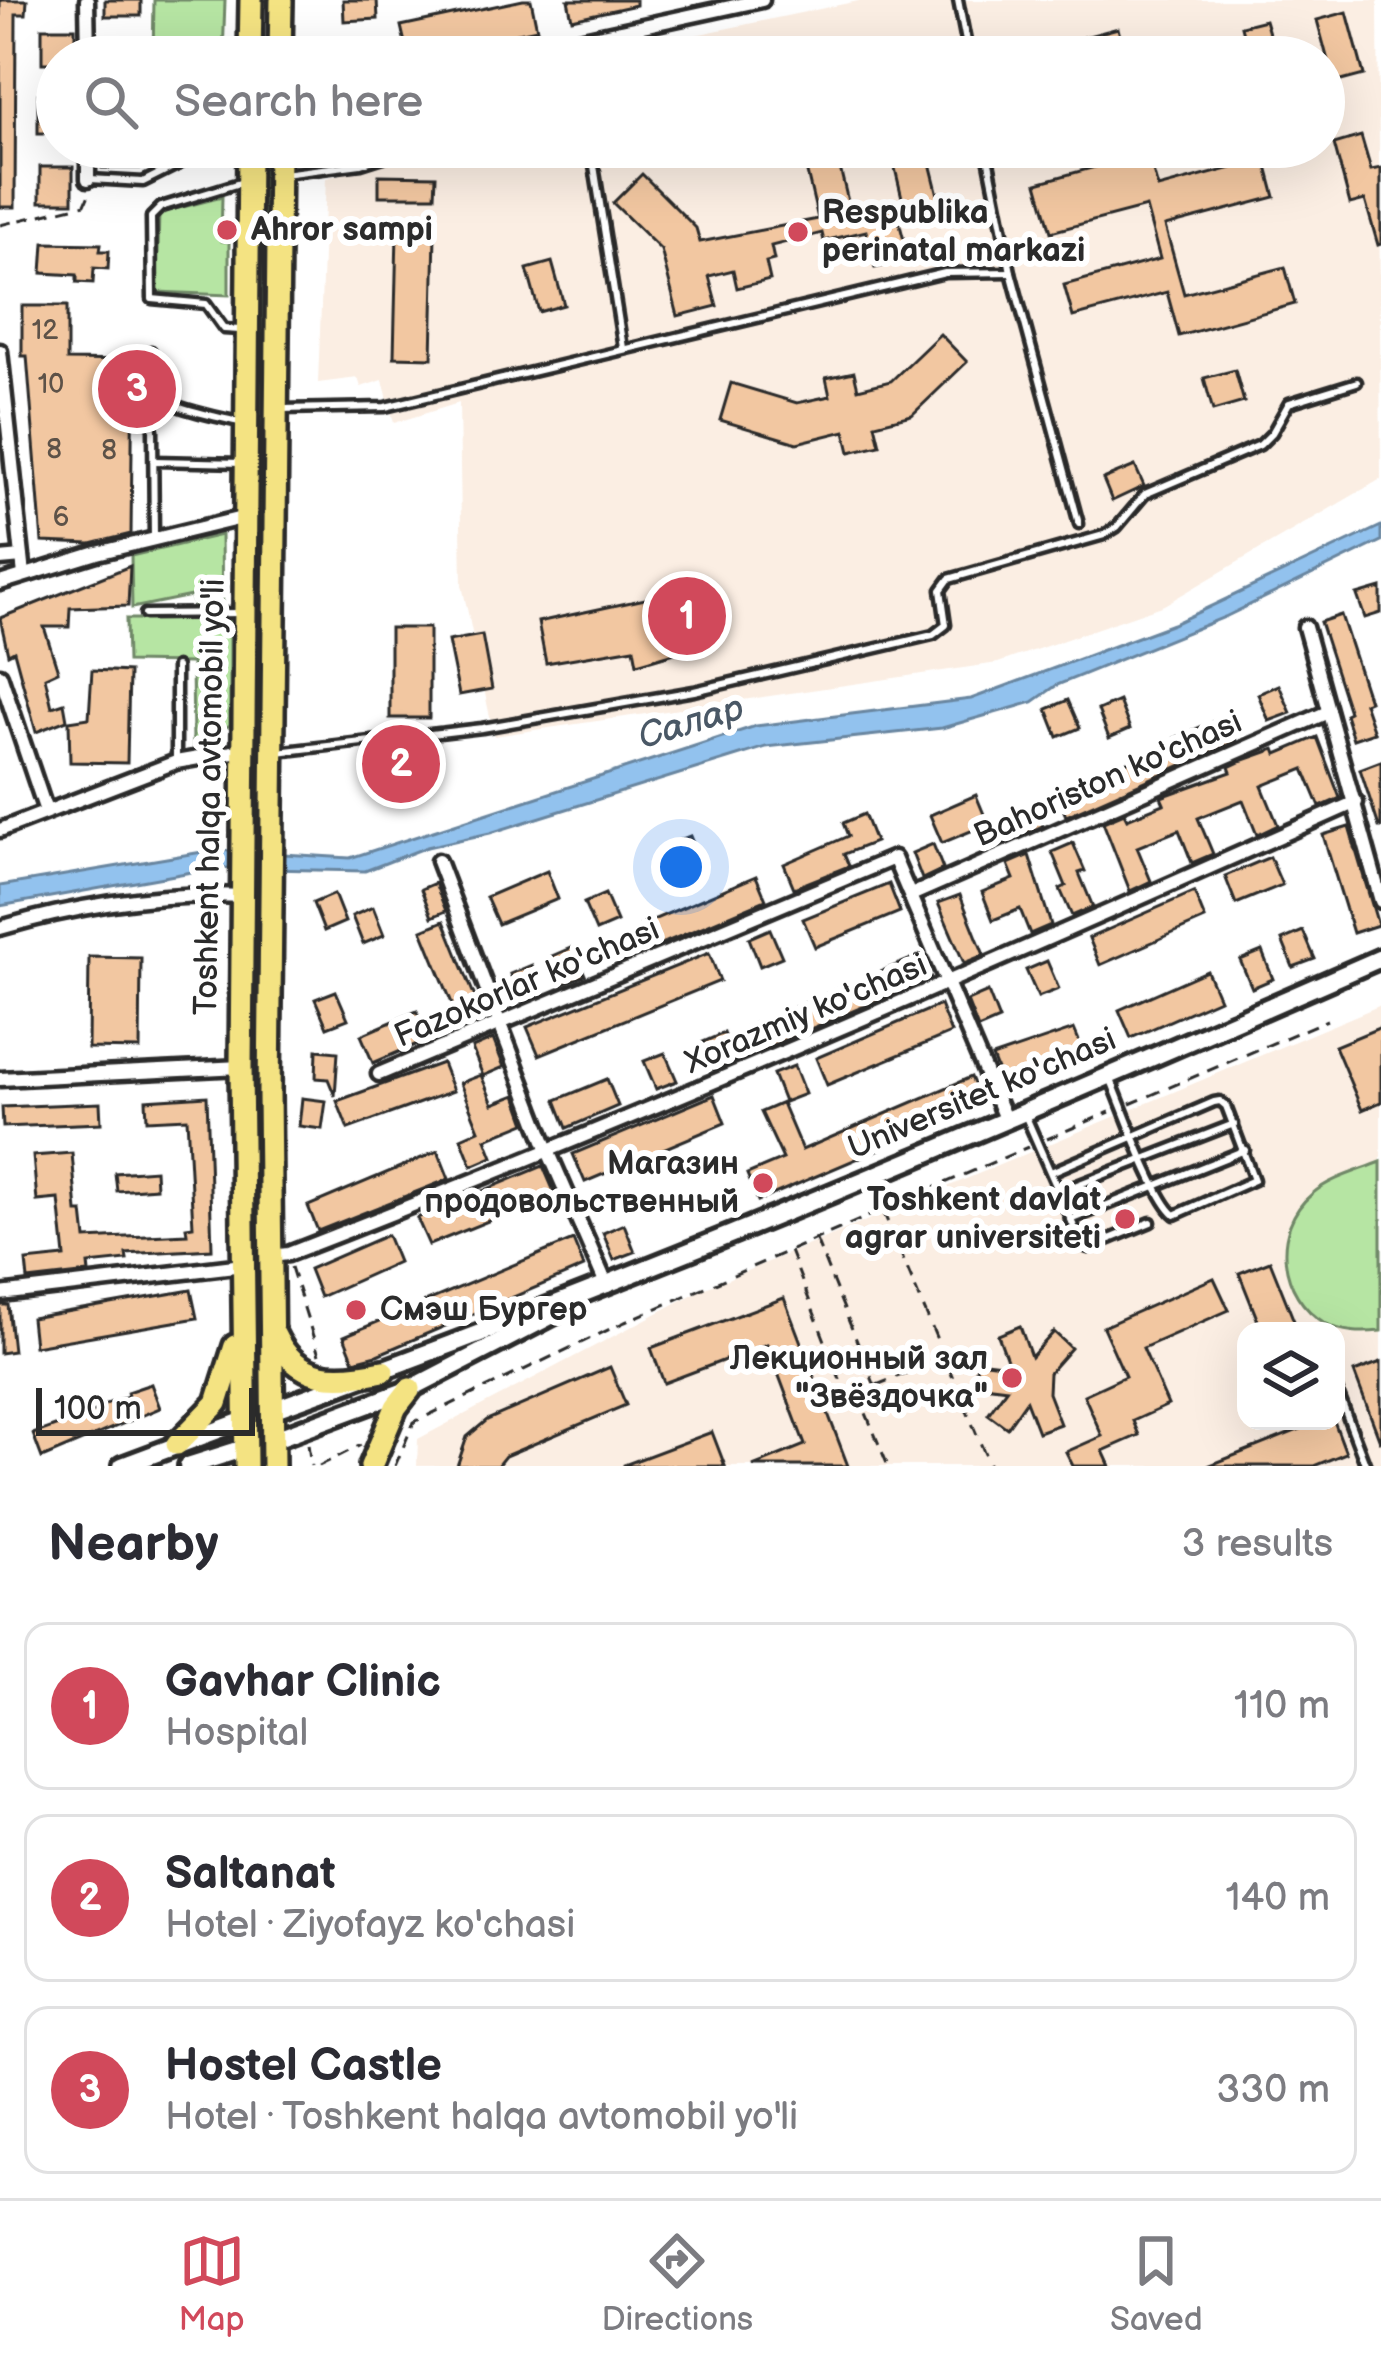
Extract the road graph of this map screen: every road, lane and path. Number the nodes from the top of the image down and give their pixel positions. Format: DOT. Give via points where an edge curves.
graph roads {
  1 [pos="87,0"];
  2 [pos="251,0"];
  3 [pos="281,0"];
  4 [pos="762,0"];
  5 [pos="958,0"];
  6 [pos="88,36"];
  7 [pos="250,36"];
  8 [pos="280,36"];
  9 [pos="598,36"];
  10 [pos="965,36"];
  11 [pos="88,168"];
  12 [pos="170,168"];
  13 [pos="239,168"];
  14 [pos="249,168"];
  15 [pos="279,168"];
  16 [pos="340,168"];
  17 [pos="594,168"];
  18 [pos="990,168"];
  19 [pos="279,174"];
  20 [pos="88,179"];
  21 [pos="0,225"];
  22 [pos="1011,272"];
  23 [pos="248,331"];
  24 [pos="623,348"];
  25 [pos="0,351"];
  26 [pos="151,351"];
  27 [pos="1357,382"];
  28 [pos="277,409"];
  29 [pos="247,424"];
  30 [pos="153,429"];
  31 [pos="153,460"];
  32 [pos="246,463"];
  33 [pos="246,517"];
  34 [pos="1079,524"];
  35 [pos="154,539"];
  36 [pos="22,557"];
  37 [pos="0,560"];
  38 [pos="24,575"];
  39 [pos="0,584"];
  40 [pos="245,613"];
  41 [pos="145,614"];
  42 [pos="1305,627"];
  43 [pos="176,668"];
  44 [pos="0,675"];
  45 [pos="1328,712"];
  46 [pos="244,750"];
  47 [pos="274,752"];
  48 [pos="176,762"];
  49 [pos="1355,802"];
  50 [pos="46,811"];
  51 [pos="0,830"];
  52 [pos="438,861"];
  53 [pos="243,889"];
  54 [pos="910,895"];
  55 [pos="1381,901"];
  56 [pos="0,928"];
  57 [pos="1381,958"];
  58 [pos="947,984"];
  59 [pos="1327,1020"];
  60 [pos="500,1023"];
  61 [pos="241,1067"];
  62 [pos="379,1074"];
  63 [pos="1110,1077"];
  64 [pos="0,1079"];
  65 [pos="1122,1107"];
  66 [pos="1024,1113"];
  67 [pos="1006,1121"];
  68 [pos="1234,1124"];
  69 [pos="1135,1136"];
  70 [pos="1038,1143"];
  71 [pos="1245,1150"];
  72 [pos="550,1153"];
  73 [pos="1145,1160"];
  74 [pos="1051,1172"];
  75 [pos="1156,1186"];
  76 [pos="1059,1192"];
  77 [pos="882,1210"];
  78 [pos="1070,1220"];
  79 [pos="1151,1222"];
  80 [pos="816,1238"];
  81 [pos="789,1250"];
  82 [pos="279,1255"];
  83 [pos="243,1265"];
  84 [pos="607,1286"];
  85 [pos="0,1294"];
  86 [pos="243,1304"];
  87 [pos="271,1328"];
  88 [pos="945,1358"];
  89 [pos="322,1361"];
  90 [pos="383,1371"];
  91 [pos="875,1386"];
  92 [pos="410,1389"];
  93 [pos="858,1392"];
  94 [pos="272,1410"];
  95 [pos="1345,1411"];
  96 [pos="245,1420"];
  97 [pos="272,1440"];
  98 [pos="308,1442"];
  99 [pos="177,1444"];
  100 [pos="246,1457"];
  101 [pos="122,1466"];
  102 [pos="188,1466"];
  103 [pos="273,1466"];
  104 [pos="311,1466"];
  105 [pos="370,1466"];
  106 [pos="395,1466"];
  107 [pos="888,1466"];
  108 [pos="990,1466"];
  109 [pos="1366,1466"];
  1 -- 6 [label="street"];
  2 -- 7 [label="highway"];
  3 -- 8 [label="highway"];
  4 -- 9 [label="street"];
  5 -- 10 [label="lane"];
  11 -- 20 [label="street"];
  12 -- 20 [label="lane" via="143,182"];
  13 -- 23 [label="lane" via="151,217 152,299 206,304 224,329"];
  14 -- 23 [label="highway, Toshkent halqa avtomobil yo'li"];
  15 -- 19 [label="highway, Toshkent halqa avtomobil yo'li"];
  16 -- 19 [label="lane"];
  17 -- 24 [label="lane"];
  18 -- 22 [label="lane"];
  19 -- 28 [label="highway, Toshkent halqa avtomobil yo'li"];
  20 -- 21 [label="path" via="85,204"];
  22 -- 24 [label="lane" via="945,273"];
  22 -- 34 [label="lane"];
  23 -- 29 [label="highway, Toshkent halqa avtomobil yo'li"];
  24 -- 28 [label="lane" via="385,406"];
  25 -- 36 [label="street"];
  26 -- 29 [label="lane" via="152,393"];
  27 -- 47 [label="lane" via="1288,403 1260,445 1144,494 1104,535 949,579 941,590 946,625 933,635 694,691 482,728"];
  28 -- 47 [label="highway, Toshkent halqa avtomobil yo'li"];
  29 -- 32 [label="highway, Toshkent halqa avtomobil yo'li"];
  30 -- 31 [label="lane"];
  31 -- 32 [label="lane"];
  31 -- 35 [label="lane"];
  32 -- 33 [label="highway, Toshkent halqa avtomobil yo'li"];
  33 -- 35 [label="street"];
  33 -- 40 [label="highway, Toshkent halqa avtomobil yo'li"];
  35 -- 38 [label="street"];
  36 -- 37 [label="street"];
  36 -- 38 [label="street"];
  38 -- 39 [label="street"];
  40 -- 41 [label="lane"];
  40 -- 46 [label="highway, Toshkent halqa avtomobil yo'li"];
  42 -- 45 [label="street"];
  43 -- 48 [label="lane"];
  44 -- 50 [label="street"];
  45 -- 49 [label="street"];
  45 -- 54 [label="street, Bahoriston ko'chasi"];
  46 -- 48 [label="street"];
  46 -- 53 [label="highway, Toshkent halqa avtomobil yo'li"];
  47 -- 82 [label="highway, Toshkent halqa avtomobil yo'li"];
  48 -- 50 [label="street"];
  49 -- 55 [label="street"];
  49 -- 58 [label="street, Xorazmiy ko'chasi"];
  50 -- 51 [label="street"];
  52 -- 60 [label="street"];
  53 -- 56 [label="street" via="50,913"];
  53 -- 61 [label="highway, Toshkent halqa avtomobil yo'li"];
  54 -- 58 [label="street"];
  54 -- 60 [label="street, Fazokorlar ko'chasi" via="894,858"];
  57 -- 63 [label="main road, Universitet ko'chasi"];
  58 -- 67 [label="street"];
  58 -- 72 [label="street, Xorazmiy ko'chasi"];
  59 -- 65 [label="path"];
  60 -- 62 [label="street, Fazokorlar ko'chasi"];
  60 -- 72 [label="street"];
  61 -- 64 [label="street"];
  61 -- 83 [label="highway, Toshkent halqa avtomobil yo'li"];
  63 -- 65 [label="lane"];
  63 -- 66 [label="main road, Universitet ko'chasi"];
  65 -- 69 [label="lane"];
  65 -- 70 [label="path"];
  66 -- 67 [label="main road, Universitet ko'chasi"];
  66 -- 70 [label="lane"];
  67 -- 84 [label="main road, Universitet ko'chasi"];
  68 -- 69 [label="lane" via="1220,1101"];
  68 -- 71 [label="lane"];
  68 -- 73 [label="lane"];
  69 -- 73 [label="lane"];
  69 -- 74 [label="lane"];
  70 -- 74 [label="lane"];
  70 -- 77 [label="path"];
  71 -- 75 [label="lane"];
  71 -- 75 [label="lane" via="1255,1174 1250,1184 1175,1215"];
  72 -- 82 [label="street, Xorazmiy ko'chasi"];
  72 -- 84 [label="street"];
  73 -- 75 [label="lane"];
  73 -- 76 [label="lane"];
  74 -- 76 [label="lane"];
  75 -- 78 [label="lane"];
  76 -- 78 [label="lane"];
  77 -- 80 [label="path"];
  77 -- 88 [label="path"];
  78 -- 79 [label="lane" via="1088,1248"];
  80 -- 81 [label="path"];
  80 -- 91 [label="path"];
  81 -- 93 [label="path" via="847,1396"];
  81 -- 106 [label="path" via="414,1422"];
  82 -- 87 [label="highway, Toshkent halqa avtomobil yo'li"];
  82 -- 89 [label="path"];
  83 -- 85 [label="street"];
  83 -- 86 [label="highway, Toshkent halqa avtomobil yo'li"];
  84 -- 90 [label="main road, Universitet ko'chasi"];
  84 -- 92 [label="main road, Universitet ko'chasi"];
  86 -- 96 [label="highway, Toshkent halqa avtomobil yo'li"];
  86 -- 99 [label="highway" via="221,1395"];
  87 -- 90 [label="highway" via="298,1367 342,1378"];
  87 -- 94 [label="highway, Toshkent halqa avtomobil yo'li"];
  88 -- 91 [label="path"];
  88 -- 108 [label="path"];
  90 -- 94 [label="main road, Universitet ko'chasi"];
  91 -- 93 [label="path"];
  92 -- 97 [label="main road, Universitet ko'chasi"];
  92 -- 105 [label="highway"];
  93 -- 107 [label="path"];
  94 -- 96 [label="highway"];
  94 -- 97 [label="highway, Toshkent halqa avtomobil yo'li"];
  95 -- 109 [label="lane"];
  96 -- 99 [label="main road"];
  96 -- 100 [label="highway, Toshkent halqa avtomobil yo'li"];
  97 -- 100 [label="highway, Universitet ko'chasi"];
  97 -- 103 [label="highway, Toshkent halqa avtomobil yo'li"];
  98 -- 104 [label="path"];
  99 -- 101 [label="main road"];
  100 -- 102 [label="main road"];
}
